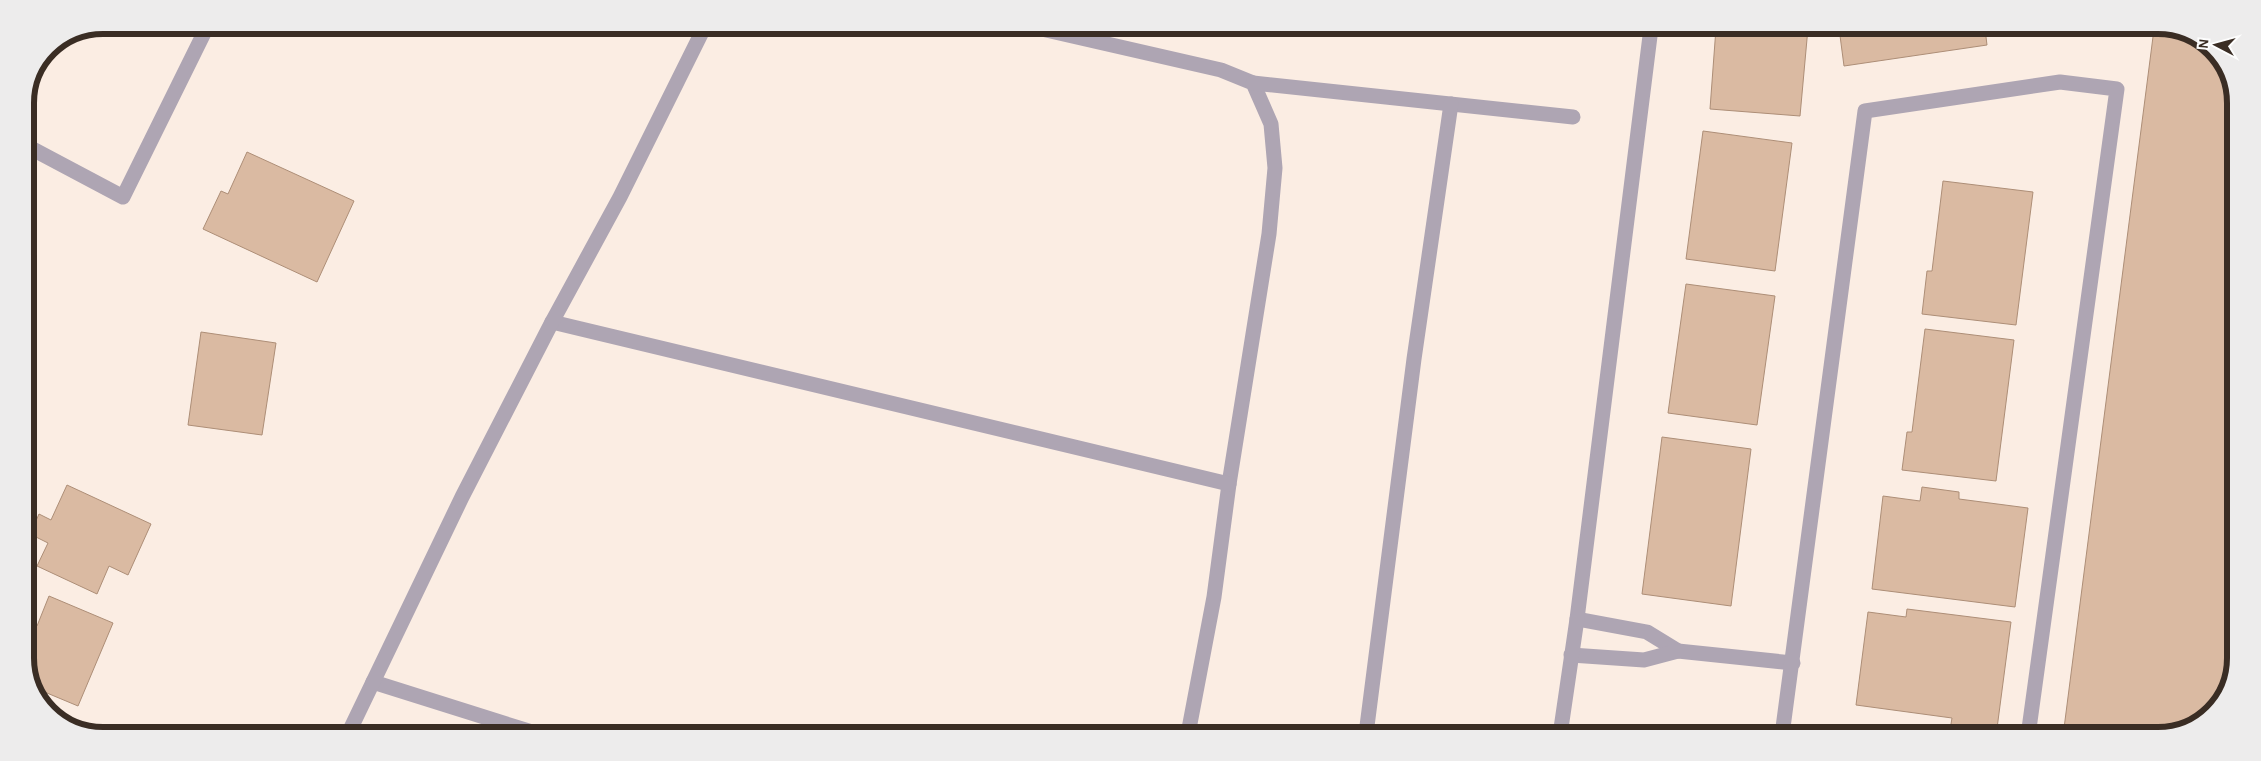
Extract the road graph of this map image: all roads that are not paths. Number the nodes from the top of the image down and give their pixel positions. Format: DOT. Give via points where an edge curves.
graph roads {
  1 [pos="204,34"];
  2 [pos="701,34"];
  3 [pos="1064,34"];
  4 [pos="1650,34"];
  5 [pos="1253,83"];
  6 [pos="1451,104"];
  7 [pos="1573,117"];
  8 [pos="34,150"];
  9 [pos="552,322"];
  10 [pos="1229,484"];
  11 [pos="1577,619"];
  12 [pos="1678,651"];
  13 [pos="1571,655"];
  14 [pos="1793,663"];
  15 [pos="373,682"];
  16 [pos="351,727"];
  17 [pos="516,727"];
  18 [pos="1189,727"];
  19 [pos="1367,727"];
  20 [pos="1561,727"];
  21 [pos="1783,727"];
  22 [pos="2029,727"];
  1 -- 8 [label="street" via="123,197"];
  2 -- 9 [label="street" via="620,197"];
  3 -- 5 [label="street" via="1221,70"];
  4 -- 11 [label="street"];
  5 -- 6 [label="street"];
  5 -- 10 [label="street" via="1271,124 1275,168 1270,234"];
  6 -- 7 [label="street"];
  6 -- 19 [label="street" via="1414,359"];
  9 -- 10 [label="street"];
  9 -- 15 [label="street" via="462,497"];
  10 -- 18 [label="street" via="1214,597"];
  11 -- 12 [label="street" via="1647,632"];
  11 -- 13 [label="street"];
  12 -- 13 [label="street" via="1644,660"];
  12 -- 14 [label="street"];
  13 -- 20 [label="street"];
  14 -- 21 [label="street"];
  14 -- 22 [label="street" via="1865,112 2060,82 2117,89"];
  15 -- 16 [label="street"];
  15 -- 17 [label="street"];
}
